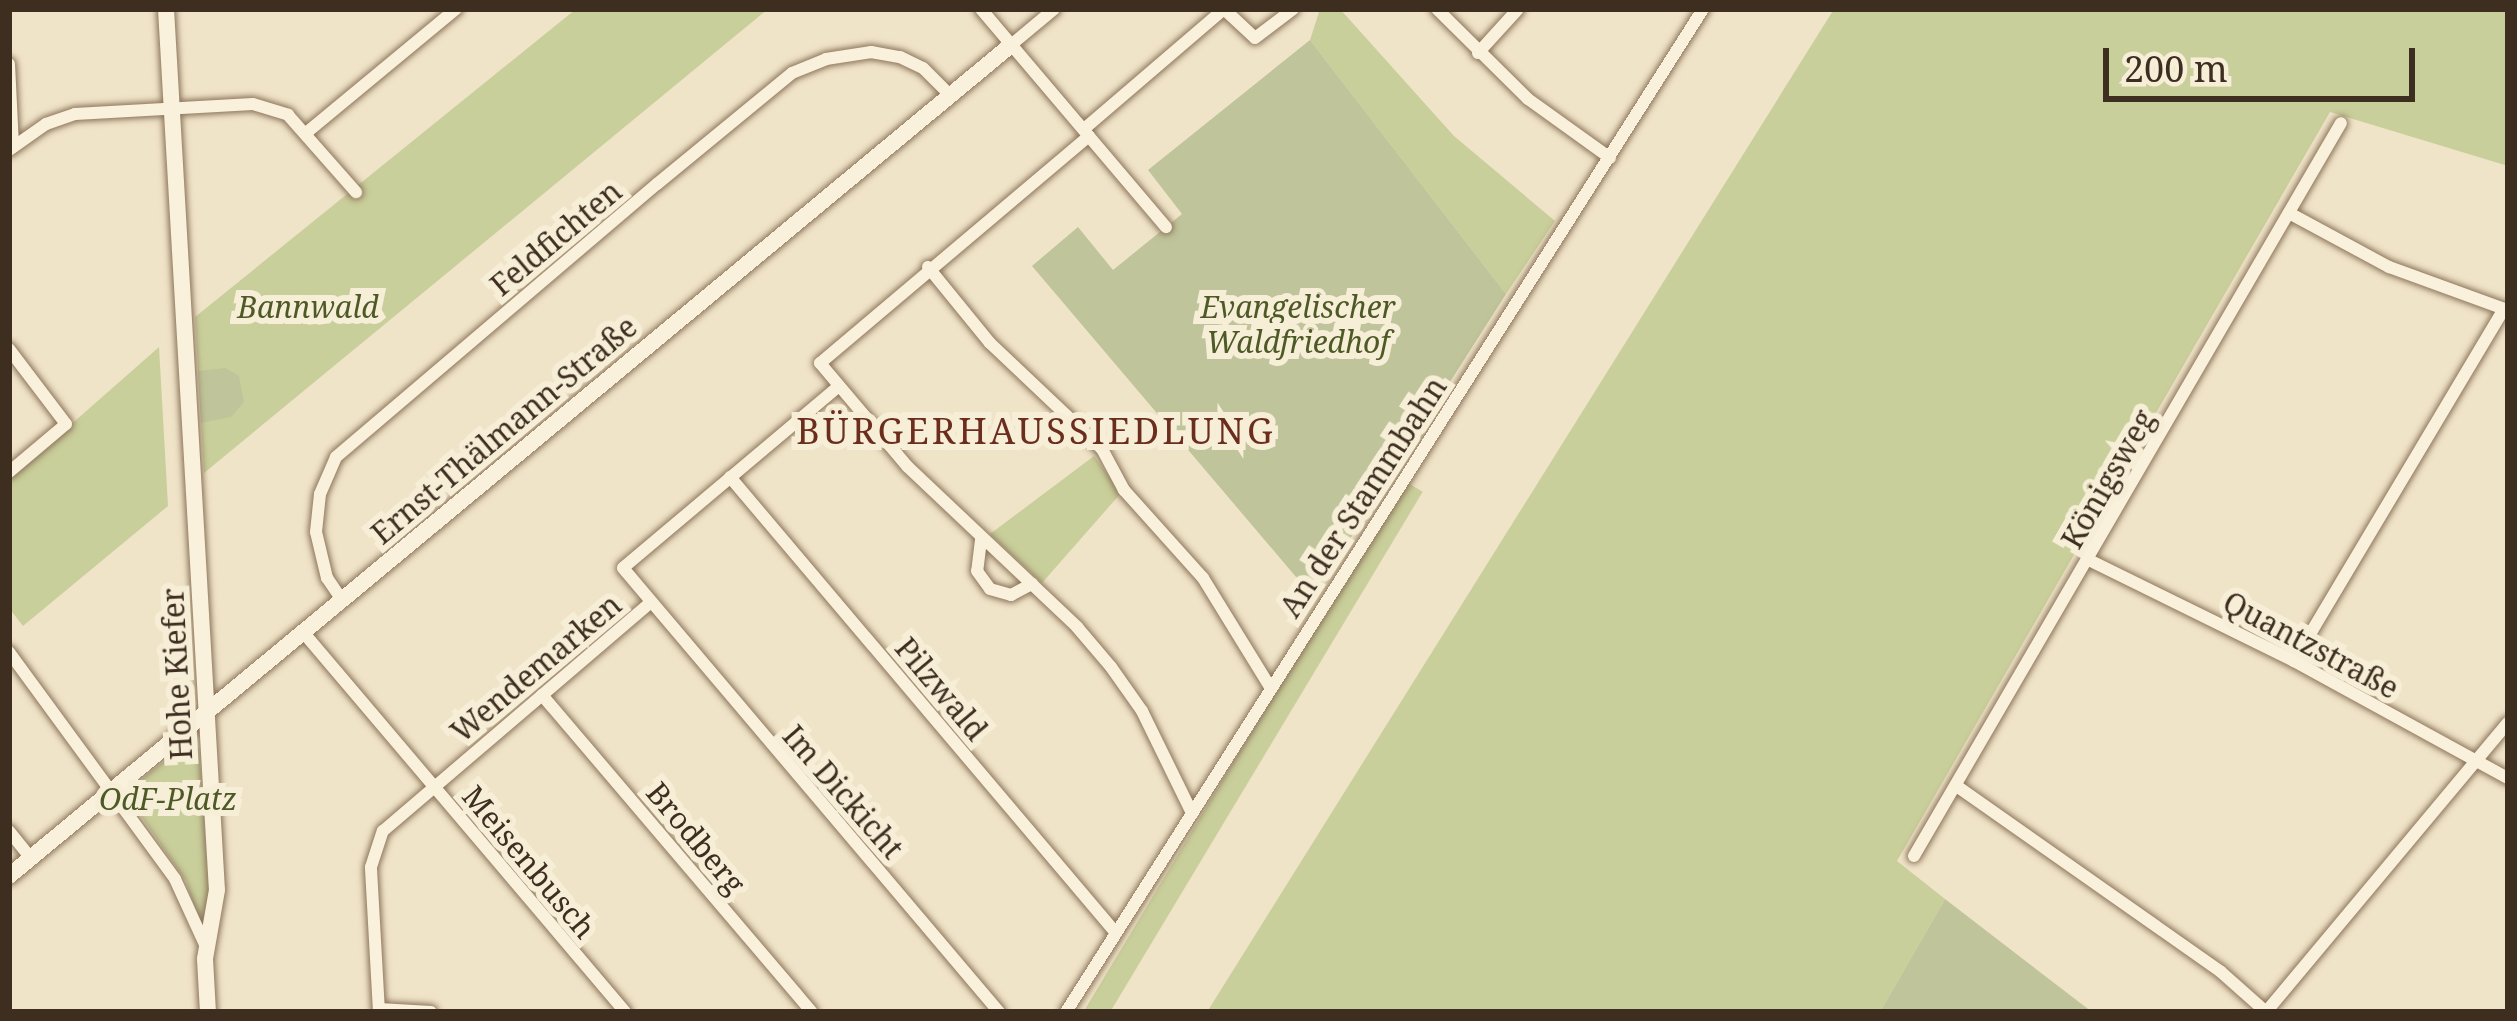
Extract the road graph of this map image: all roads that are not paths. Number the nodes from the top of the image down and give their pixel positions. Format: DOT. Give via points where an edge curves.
graph roads {
  1 [pos="166,9"];
  2 [pos="456,9"];
  3 [pos="981,9"];
  4 [pos="1054,9"];
  5 [pos="1224,9"];
  6 [pos="1293,9"];
  7 [pos="1438,9"];
  8 [pos="1518,9"];
  9 [pos="1703,9"];
  10 [pos="1011,45"];
  11 [pos="1478,53"];
  12 [pos="9,64"];
  13 [pos="950,95"];
  14 [pos="170,106"];
  15 [pos="2341,123"];
  16 [pos="1086,132"];
  17 [pos="306,133"];
  18 [pos="11,148"];
  19 [pos="1610,158"];
  20 [pos="356,192"];
  21 [pos="2289,213"];
  22 [pos="1166,226"];
  23 [pos="928,267"];
  24 [pos="2506,309"];
  25 [pos="9,350"];
  26 [pos="839,386"];
  27 [pos="9,472"];
  28 [pos="730,477"];
  29 [pos="981,540"];
  30 [pos="2089,560"];
  31 [pos="1031,584"];
  32 [pos="342,600"];
  33 [pos="650,603"];
  34 [pos="303,632"];
  35 [pos="9,652"];
  36 [pos="2294,662"];
  37 [pos="1270,686"];
  38 [pos="542,694"];
  39 [pos="205,713"];
  40 [pos="2508,724"];
  41 [pos="2476,761"];
  42 [pos="2508,778"];
  43 [pos="1958,787"];
  44 [pos="434,788"];
  45 [pos="111,791"];
  46 [pos="1192,813"];
  47 [pos="9,831"];
  48 [pos="1913,856"];
  49 [pos="31,858"];
  50 [pos="9,876"];
  51 [pos="1115,932"];
  52 [pos="207,954"];
  53 [pos="379,1011"];
  54 [pos="208,1012"];
  55 [pos="430,1012"];
  56 [pos="625,1012"];
  57 [pos="812,1012"];
  58 [pos="999,1012"];
  59 [pos="1066,1012"];
  60 [pos="2266,1012"];
  1 -- 14 [label="street, Hohe Kiefer"];
  2 -- 17 [label="street"];
  3 -- 10 [label="street"];
  4 -- 10 [label="street"];
  5 -- 6 [label="street" via="1255,38"];
  5 -- 16 [label="street"];
  7 -- 11 [label="street"];
  8 -- 11 [label="street"];
  9 -- 19 [label="street, An der Stammbahn"];
  10 -- 13 [label="street, Ernst-Thälmann-Straße"];
  10 -- 16 [label="street"];
  11 -- 19 [label="street"];
  12 -- 18 [label="street"];
  13 -- 32 [label="street, Ernst-Thälmann-Straße"];
  13 -- 32 [label="street, Feldfichten" via="900,57 826,59 793,73 657,184 336,457 316,532 327,578"];
  14 -- 17 [label="street" via="266,106"];
  14 -- 18 [label="street" via="60,118"];
  14 -- 39 [label="street, Hohe Kiefer"];
  15 -- 21 [label="street, Königsweg"];
  16 -- 22 [label="street"];
  16 -- 23 [label="street"];
  17 -- 20 [label="street"];
  19 -- 37 [label="street, An der Stammbahn"];
  21 -- 24 [label="street" via="2389,267"];
  21 -- 30 [label="street, Königsweg"];
  23 -- 26 [label="street" via="821,358"];
  23 -- 37 [label="street" via="1028,383 1102,449 1124,490 1203,578"];
  24 -- 36 [label="street"];
  25 -- 27 [label="street" via="66,424"];
  26 -- 28 [label="street, Wendemarken"];
  26 -- 29 [label="street"];
  28 -- 33 [label="street, Wendemarken" via="623,568"];
  28 -- 51 [label="street, Pilzwald"];
  29 -- 31 [label="street"];
  29 -- 31 [label="street" via="977,572 989,589 1011,595"];
  30 -- 36 [label="street, Quantzstraße"];
  30 -- 43 [label="street, Königsweg"];
  31 -- 46 [label="street" via="1121,681"];
  32 -- 34 [label="street, Ernst-Thälmann-Straße"];
  33 -- 38 [label="street, Wendemarken"];
  33 -- 58 [label="street, Im Dickicht"];
  34 -- 39 [label="street, Ernst-Thälmann-Straße"];
  34 -- 44 [label="street, Meisenbusch"];
  35 -- 45 [label="street"];
  36 -- 41 [label="street, Quantzstraße"];
  37 -- 46 [label="street, An der Stammbahn"];
  38 -- 44 [label="street, Wendemarken"];
  38 -- 57 [label="street, Brodberg"];
  39 -- 45 [label="street, Ernst-Thälmann-Straße"];
  39 -- 52 [label="street, Hohe Kiefer" via="217,890"];
  40 -- 41 [label="street"];
  41 -- 42 [label="street, Quantzstraße"];
  41 -- 60 [label="street"];
  43 -- 48 [label="street, Königsweg"];
  43 -- 60 [label="street" via="2222,972"];
  44 -- 53 [label="street, Wendemarken" via="375,845"];
  44 -- 56 [label="street, Meisenbusch"];
  45 -- 49 [label="street, Ernst-Thälmann-Straße"];
  45 -- 52 [label="street" via="176,879"];
  46 -- 51 [label="street, An der Stammbahn"];
  47 -- 49 [label="street"];
  49 -- 50 [label="street, Ernst-Thälmann-Straße"];
  51 -- 59 [label="street, An der Stammbahn"];
  52 -- 54 [label="street, Hohe Kiefer"];
  53 -- 55 [label="street"];
}
